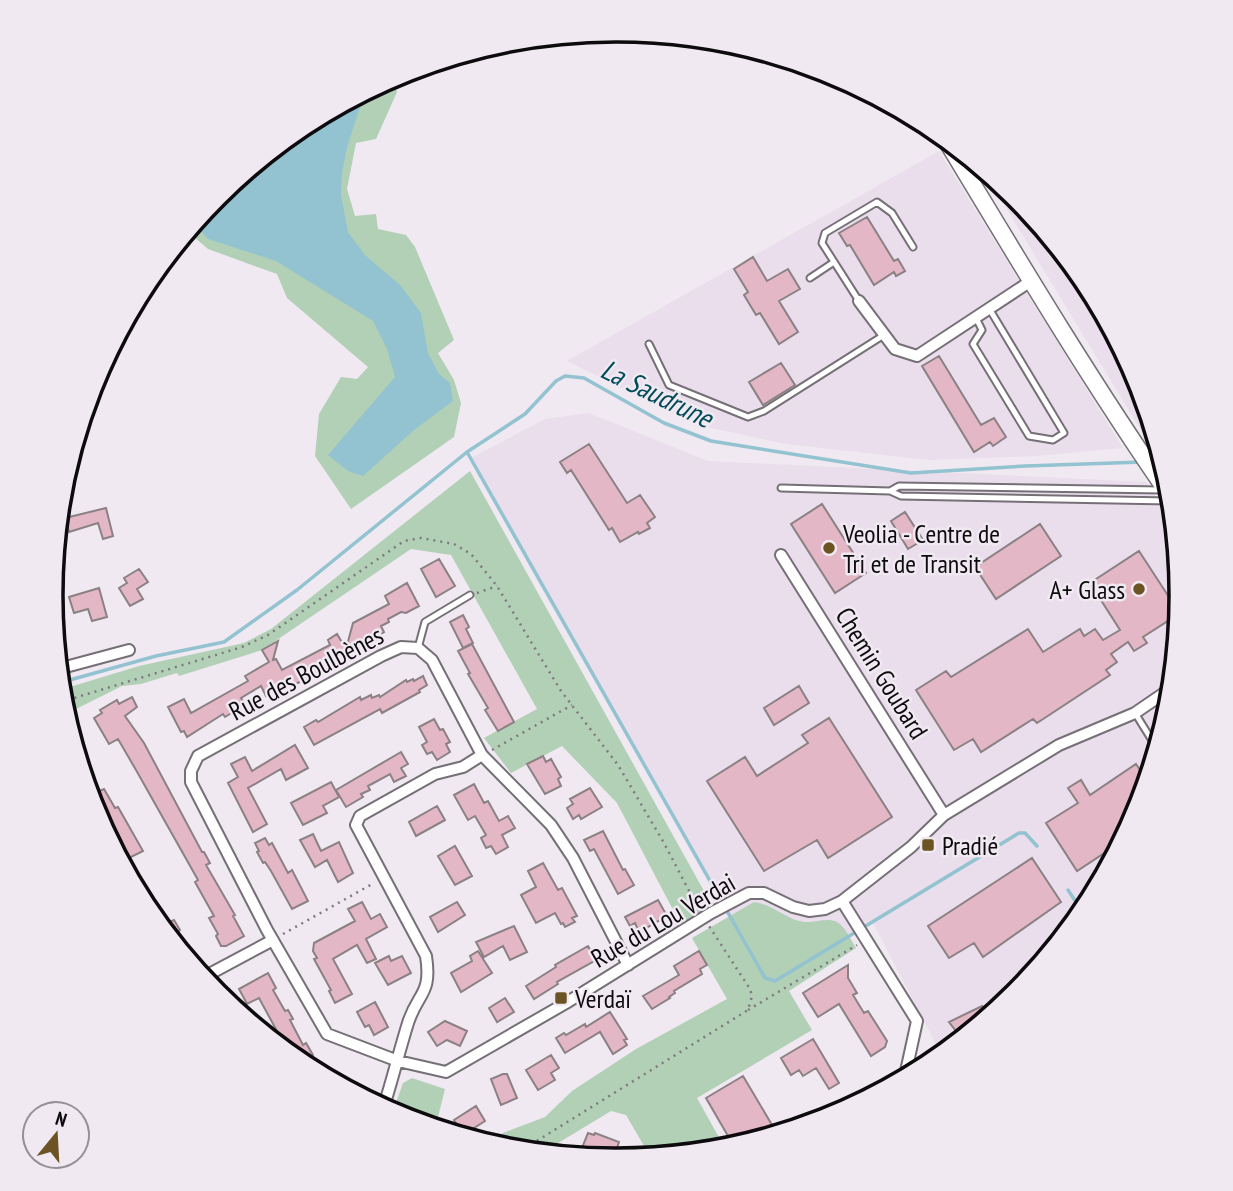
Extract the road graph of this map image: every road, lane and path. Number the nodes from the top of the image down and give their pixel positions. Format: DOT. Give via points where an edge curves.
graph roads {
  1 [pos="958,160"];
  2 [pos="913,247"];
  3 [pos="834,262"];
  4 [pos="810,278"];
  5 [pos="1031,281"];
  6 [pos="859,301"];
  7 [pos="990,310"];
  8 [pos="976,318"];
  9 [pos="997,323"];
  10 [pos="982,330"];
  11 [pos="884,335"];
  12 [pos="649,344"];
  13 [pos="850,347"];
  14 [pos="854,354"];
  15 [pos="1156,476"];
  16 [pos="781,488"];
  17 [pos="890,491"];
  18 [pos="1160,495"];
  19 [pos="1160,495"];
  20 [pos="781,555"];
  21 [pos="497,586"];
  22 [pos="470,595"];
  23 [pos="418,648"];
  24 [pos="129,650"];
  25 [pos="68,666"];
  26 [pos="1160,696"];
  27 [pos="73,698"];
  28 [pos="572,705"];
  29 [pos="1135,713"];
  30 [pos="1151,739"];
  31 [pos="482,755"];
  32 [pos="944,815"];
  33 [pos="383,877"];
  34 [pos="842,901"];
  35 [pos="708,915"];
  36 [pos="270,935"];
  37 [pos="866,939"];
  38 [pos="628,965"];
  39 [pos="211,972"];
  40 [pos="748,1010"];
  41 [pos="398,1061"];
  42 [pos="907,1066"];
  43 [pos="386,1098"];
  44 [pos="535,1142"];
  1 -- 5 [label="main road"];
  2 -- 3 [label="lane" via="892,213 877,202 825,233 822,243"];
  3 -- 4 [label="lane"];
  3 -- 6 [label="lane"];
  5 -- 7 [label="street"];
  5 -- 15 [label="main road"];
  6 -- 11 [label="street"];
  7 -- 8 [label="street"];
  7 -- 9 [label="lane"];
  8 -- 10 [label="lane"];
  8 -- 11 [label="street" via="916,356 895,349"];
  9 -- 10 [label="lane"];
  9 -- 10 [label="lane" via="1064,433 1052,440 1029,436 973,344"];
  11 -- 14 [label="lane"];
  12 -- 14 [label="lane" via="669,385 748,417"];
  13 -- 14 [label="lane"];
  16 -- 17 [label="lane"];
  17 -- 18 [label="lane" via="899,486"];
  17 -- 19 [label="lane" via="901,496"];
  20 -- 32 [label="street, Chemin Goubard"];
  21 -- 22 [label="path"];
  21 -- 27 [label="path" via="471,554 454,544 421,538 404,541 268,635"];
  21 -- 28 [label="path"];
  22 -- 23 [label="lane" via="425,622"];
  23 -- 31 [label="street, Rue des Boulbènes" via="432,660"];
  23 -- 36 [label="street, Rue des Boulbènes" via="401,647 381,656 198,756 191,782"];
  24 -- 25 [label="street"];
  26 -- 29 [label="street, Rue du Lou Verdai"];
  28 -- 31 [label="path"];
  28 -- 35 [label="path" via="618,765"];
  29 -- 30 [label="lane"];
  29 -- 32 [label="street, Rue du Lou Verdai" via="1059,746"];
  31 -- 33 [label="street" via="463,767 436,774 360,816 356,825"];
  31 -- 38 [label="street, Rue des Boulbènes" via="551,825"];
  32 -- 34 [label="street, Rue du Lou Verdai"];
  33 -- 36 [label="path"];
  33 -- 41 [label="street" via="426,956 429,971 426,990 408,1020"];
  34 -- 35 [label="street, Rue du Lou Verdai" via="809,911 764,893 749,892"];
  34 -- 37 [label="street"];
  35 -- 38 [label="street, Rue du Lou Verdai"];
  35 -- 40 [label="path" via="750,989"];
  36 -- 39 [label="street"];
  36 -- 41 [label="street, Rue du Lou Verdai" via="327,1034"];
  37 -- 40 [label="path"];
  37 -- 42 [label="street" via="917,1021"];
  38 -- 41 [label="street, Rue du Lou Verdai" via="446,1072"];
  40 -- 44 [label="path"];
  41 -- 43 [label="street"];
}
